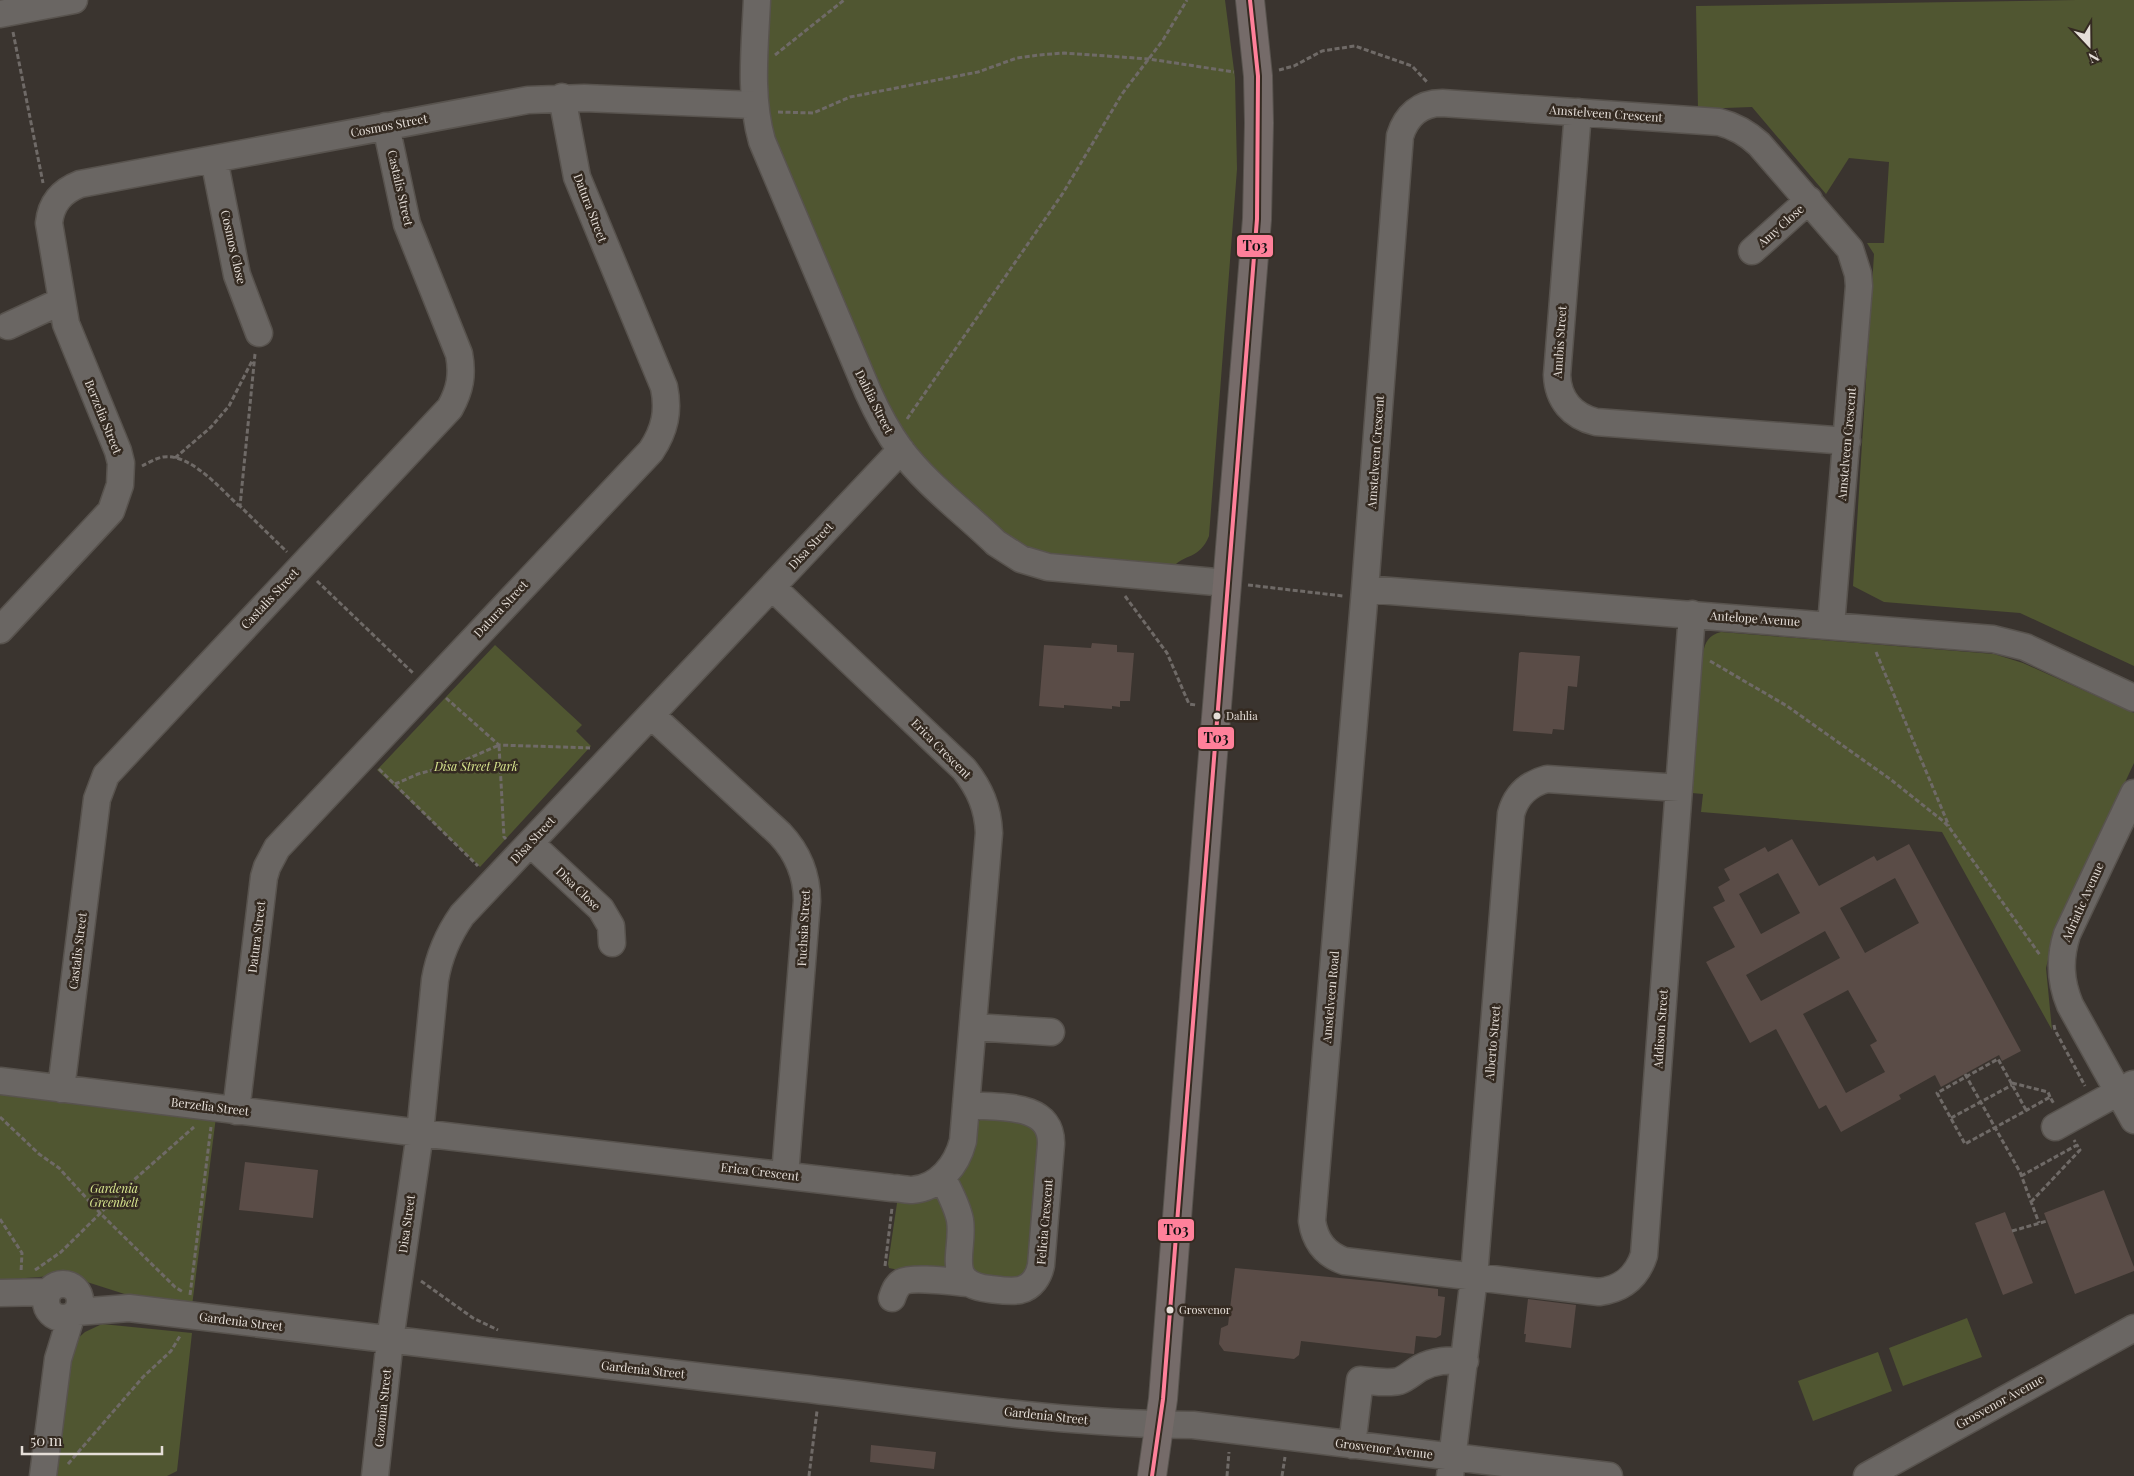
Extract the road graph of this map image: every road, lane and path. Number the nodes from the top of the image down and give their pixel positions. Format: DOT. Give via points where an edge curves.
graph roads {
  1 [pos="74,0"];
  2 [pos="757,0"];
  3 [pos="844,0"];
  4 [pos="1187,0"];
  5 [pos="1250,0"];
  6 [pos="5,13"];
  7 [pos="1148,59"];
  8 [pos="754,66"];
  9 [pos="1258,76"];
  10 [pos="562,97"];
  11 [pos="1430,104"];
  12 [pos="754,105"];
  13 [pos="1578,112"];
  14 [pos="386,126"];
  15 [pos="214,159"];
  16 [pos="1809,200"];
  17 [pos="50,219"];
  18 [pos="1752,251"];
  19 [pos="62,301"];
  20 [pos="8,326"];
  21 [pos="257,344"];
  22 [pos="1847,441"];
  23 [pos="895,442"];
  24 [pos="175,458"];
  25 [pos="122,475"];
  26 [pos="240,506"];
  27 [pos="301,566"];
  28 [pos="1112,574"];
  29 [pos="1227,583"];
  30 [pos="772,587"];
  31 [pos="1365,593"];
  32 [pos="1692,614"];
  33 [pos="1831,625"];
  34 [pos="1872,628"];
  35 [pos="0,630"];
  36 [pos="1689,651"];
  37 [pos="430,685"];
  38 [pos="2134,698"];
  39 [pos="1217,707"];
  40 [pos="651,715"];
  41 [pos="499,744"];
  42 [pos="363,755"];
  43 [pos="611,757"];
  44 [pos="396,784"];
  45 [pos="1679,788"];
  46 [pos="2134,793"];
  47 [pos="1949,827"];
  48 [pos="526,847"];
  49 [pos="494,882"];
  50 [pos="612,942"];
  51 [pos="2061,972"];
  52 [pos="972,1026"];
  53 [pos="1051,1032"];
  54 [pos="1966,1075"];
  55 [pos="0,1081"];
  56 [pos="2012,1084"];
  57 [pos="2126,1088"];
  58 [pos="61,1089"];
  59 [pos="2050,1097"];
  60 [pos="1981,1102"];
  61 [pos="966,1105"];
  62 [pos="226,1109"];
  63 [pos="0,1117"];
  64 [pos="1951,1118"];
  65 [pos="2134,1120"];
  66 [pos="2060,1125"];
  67 [pos="1995,1128"];
  68 [pos="420,1133"];
  69 [pos="2077,1145"];
  70 [pos="785,1175"];
  71 [pos="2021,1176"];
  72 [pos="942,1177"];
  73 [pos="892,1188"];
  74 [pos="2031,1202"];
  75 [pos="100,1213"];
  76 [pos="0,1219"];
  77 [pos="2046,1221"];
  78 [pos="2039,1223"];
  79 [pos="2012,1231"];
  80 [pos="401,1265"];
  81 [pos="1474,1277"];
  82 [pos="969,1283"];
  83 [pos="4,1294"];
  84 [pos="892,1298"];
  85 [pos="61,1305"];
  86 [pos="183,1315"];
  87 [pos="2134,1328"];
  88 [pos="503,1332"];
  89 [pos="390,1340"];
  90 [pos="1465,1362"];
  91 [pos="820,1390"];
  92 [pos="1159,1424"];
  93 [pos="1352,1445"];
  94 [pos="1452,1466"];
  95 [pos="53,1472"];
  96 [pos="375,1476"];
  97 [pos="809,1476"];
  98 [pos="1152,1476"];
  99 [pos="1609,1476"];
  100 [pos="1867,1476"];
  1 -- 6 [label="street"];
  2 -- 8 [label="street, Dahlia Street"];
  3 -- 8 [label="path" via="767,62"];
  4 -- 7 [label="path"];
  5 -- 9 [label="main road"];
  6 -- 17 [label="path"];
  7 -- 9 [label="path"];
  7 -- 12 [label="path" via="1064,53 1039,55 1017,58 978,72 850,97 813,113 781,113"];
  7 -- 23 [label="path" via="1122,94 1063,193 900,428"];
  8 -- 12 [label="street, Dahlia Street"];
  9 -- 11 [label="path" via="1294,66 1322,51 1355,46 1412,66 1440,94"];
  9 -- 29 [label="main road" via="1257,219"];
  10 -- 12 [label="street, Cosmos Street"];
  10 -- 14 [label="street, Cosmos Street" via="528,100"];
  10 -- 37 [label="street, Datura Street" via="577,177 664,387 665,422 651,450"];
  11 -- 13 [label="street, Amstelveen Crescent" via="1442,102"];
  11 -- 31 [label="street, Amstelveen Crescent" via="1407,119 1400,136"];
  12 -- 23 [label="street, Dahlia Street" via="768,158 868,392"];
  13 -- 16 [label="street, Amstelveen Crescent" via="1730,125 1759,144"];
  13 -- 22 [label="street, Anubis Street" via="1558,375 1560,392 1568,407 1581,417 1596,422"];
  14 -- 15 [label="street, Cosmos Street"];
  14 -- 27 [label="street, Castalis Street" via="407,224 459,354 460,385 450,408"];
  15 -- 17 [label="street, Cosmos Street" via="80,184 58,198"];
  15 -- 21 [label="street, Cosmos Close" via="237,274"];
  16 -- 18 [label="street, Amy Close"];
  16 -- 22 [label="street, Amstelveen Crescent" via="1850,249 1858,274"];
  17 -- 19 [label="street, Berzelia Street"];
  19 -- 20 [label="street"];
  19 -- 25 [label="street, Berzelia Street" via="73,345 118,451"];
  21 -- 24 [label="path" via="248,373 229,406 211,427"];
  21 -- 26 [label="path"];
  22 -- 33 [label="street, Amstelveen Crescent"];
  23 -- 28 [label="street, Dahlia Street" via="929,480 1008,552 1048,567"];
  23 -- 30 [label="street, Disa Street"];
  24 -- 25 [label="path" via="162,457"];
  24 -- 26 [label="path" via="208,476"];
  25 -- 35 [label="street, Berzelia Street" via="117,498 103,522"];
  26 -- 27 [label="path"];
  27 -- 37 [label="path" via="418,678"];
  27 -- 58 [label="street, Castalis Street" via="111,768 102,783 97,799"];
  28 -- 29 [label="street, Dahlia Street"];
  28 -- 39 [label="path" via="1167,652 1190,704"];
  29 -- 31 [label="path"];
  29 -- 39 [label="main road"];
  30 -- 40 [label="street, Disa Street"];
  30 -- 52 [label="street, Erica Crescent" via="964,769 981,794 989,834"];
  31 -- 32 [label="street, Antelope Avenue"];
  31 -- 81 [label="street, Amstelveen Road" via="1312,1221 1323,1248 1344,1261"];
  32 -- 33 [label="street, Antelope Avenue"];
  32 -- 36 [label="street, Addison Street"];
  33 -- 34 [label="street, Antelope Avenue"];
  34 -- 38 [label="street, Antelope Avenue" via="2005,641 2025,647"];
  34 -- 47 [label="path" via="1871,641"];
  36 -- 45 [label="street, Addison Street"];
  36 -- 47 [label="path" via="1787,706 1890,779"];
  37 -- 41 [label="path"];
  37 -- 42 [label="street, Datura Street"];
  39 -- 92 [label="main road"];
  40 -- 43 [label="street, Disa Street"];
  40 -- 70 [label="street, Fuchsia Street" via="780,834 796,854 805,877 808,901"];
  41 -- 43 [label="path" via="590,748"];
  41 -- 44 [label="path" via="458,763"];
  41 -- 48 [label="path" via="504,837"];
  42 -- 44 [label="path"];
  42 -- 62 [label="street, Datura Street" via="277,848 267,867"];
  43 -- 48 [label="street, Disa Street"];
  44 -- 49 [label="path"];
  45 -- 81 [label="street, Alberto Street" via="1547,780 1524,790 1513,805"];
  45 -- 81 [label="street, Addison Street" via="1641,1265 1623,1285 1599,1292"];
  46 -- 51 [label="street, Adriatic Avenue" via="2067,934"];
  47 -- 51 [label="path" via="2049,967"];
  48 -- 49 [label="street, Disa Street"];
  48 -- 50 [label="street, Disa Close" via="601,909 611,926"];
  49 -- 68 [label="street, Disa Street" via="454,926 438,964"];
  51 -- 57 [label="street, Adriatic Avenue" via="2070,1005"];
  52 -- 53 [label="street"];
  52 -- 61 [label="street, Erica Crescent"];
  54 -- 56 [label="path" via="1998,1059"];
  54 -- 60 [label="path"];
  54 -- 64 [label="path" via="1937,1093"];
  55 -- 58 [label="street, Berzelia Street"];
  56 -- 59 [label="path" via="2048,1092"];
  56 -- 60 [label="path"];
  56 -- 67 [label="path" via="2026,1110"];
  57 -- 65 [label="street, Adriatic Avenue"];
  57 -- 66 [label="street"];
  58 -- 62 [label="street, Berzelia Street"];
  60 -- 64 [label="path"];
  60 -- 67 [label="path"];
  61 -- 72 [label="street, Erica Crescent" via="960,1151"];
  61 -- 82 [label="street, Felicia Crescent" via="1034,1113 1047,1125 1051,1137 1038,1276 1029,1286 1014,1291 979,1288"];
  62 -- 68 [label="street, Berzelia Street"];
  62 -- 75 [label="path"];
  62 -- 75 [label="path" via="209,1134 190,1297 175,1287"];
  63 -- 75 [label="path" via="59,1168"];
  64 -- 67 [label="path" via="1965,1144"];
  66 -- 69 [label="path"];
  67 -- 71 [label="path"];
  68 -- 70 [label="street, Erica Crescent"];
  68 -- 80 [label="street, Disa Street"];
  69 -- 71 [label="path"];
  69 -- 74 [label="path" via="2080,1150"];
  70 -- 73 [label="street, Erica Crescent"];
  71 -- 74 [label="path"];
  72 -- 73 [label="street, Erica Crescent" via="923,1188"];
  72 -- 82 [label="street" via="960,1218 958,1267"];
  73 -- 84 [label="path" via="892,1216 885,1266"];
  74 -- 78 [label="path"];
  75 -- 76 [label="path" via="61,1252 40,1268 21,1276 22,1252"];
  77 -- 78 [label="path"];
  78 -- 79 [label="path"];
  80 -- 88 [label="path" via="473,1318"];
  80 -- 89 [label="street, Disa Street"];
  81 -- 90 [label="street, Alberto Street"];
  82 -- 84 [label="street" via="910,1280 900,1284"];
  83 -- 85 [label="street, Gardenia Street"];
  85 -- 86 [label="street, Gardenia Street" via="129,1308"];
  85 -- 95 [label="street"];
  86 -- 89 [label="street, Gardenia Street"];
  86 -- 95 [label="path" via="180,1336 171,1352"];
  87 -- 100 [label="street, Grosvenor Avenue"];
  89 -- 91 [label="street, Gardenia Street"];
  89 -- 96 [label="street, Gazonia Street"];
  90 -- 93 [label="street" via="1436,1362 1400,1380 1354,1386"];
  90 -- 94 [label="street, Alberto Street"];
  91 -- 92 [label="street, Gardenia Street" via="1129,1424"];
  91 -- 97 [label="path"];
  92 -- 93 [label="street, Grosvenor Avenue" via="1193,1425"];
  92 -- 98 [label="main road"];
  93 -- 94 [label="street, Grosvenor Avenue"];
  94 -- 99 [label="street, Grosvenor Avenue"];
}
